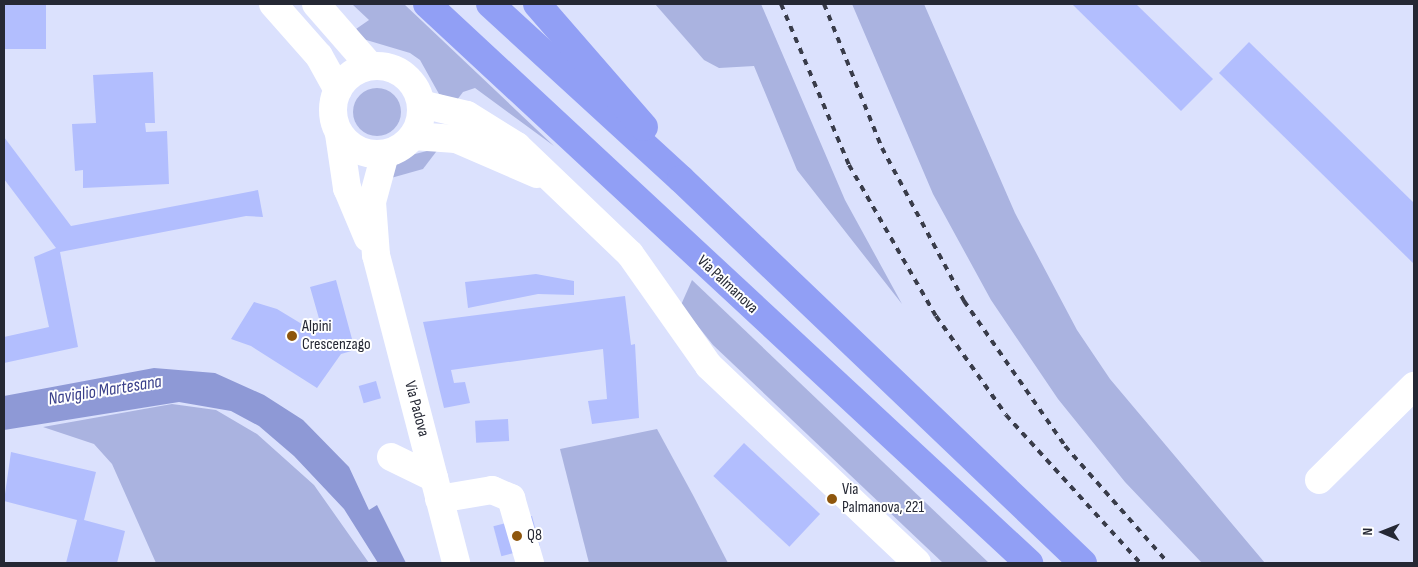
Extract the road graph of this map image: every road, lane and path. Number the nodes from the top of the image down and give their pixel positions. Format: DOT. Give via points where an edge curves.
graph roads {
  1 [pos="273,4"];
  2 [pos="316,4"];
  3 [pos="427,4"];
  4 [pos="490,4"];
  5 [pos="537,4"];
  6 [pos="370,66"];
  7 [pos="338,90"];
  8 [pos="421,104"];
  9 [pos="339,134"];
  10 [pos="413,136"];
  11 [pos="385,154"];
  12 [pos="681,178"];
  13 [pos="550,179"];
  14 [pos="376,255"];
  15 [pos="1414,386"];
  16 [pos="391,457"];
  17 [pos="1319,480"];
  18 [pos="436,489"];
  19 [pos="456,563"];
  20 [pos="530,563"];
  21 [pos="916,563"];
  22 [pos="1029,563"];
  23 [pos="1083,563"];
  1 -- 7 [label="street" via="319,56"];
  2 -- 6 [label="street"];
  3 -- 22 [label="highway, Via Palmanova"];
  4 -- 12 [label="highway"];
  5 -- 12 [label="highway" via="603,75"];
  6 -- 7 [label="street" via="352,74"];
  6 -- 8 [label="street" via="402,73 414,85"];
  7 -- 9 [label="street, Via Padova" via="333,112"];
  8 -- 10 [label="street"];
  8 -- 13 [label="street" via="467,115 494,129"];
  9 -- 11 [label="street" via="359,151"];
  9 -- 14 [label="street, Via Padova" via="351,202"];
  10 -- 11 [label="street"];
  10 -- 13 [label="street" via="456,140"];
  11 -- 14 [label="street, Via Padova" via="372,202"];
  12 -- 23 [label="highway"];
  13 -- 21 [label="street" via="630,254 710,366"];
  14 -- 18 [label="street, Via Padova"];
  15 -- 17 [label="street"];
  16 -- 18 [label="street"];
  18 -- 19 [label="street, Via Padova"];
  18 -- 20 [label="street" via="479,490 507,495 516,508"];
}
